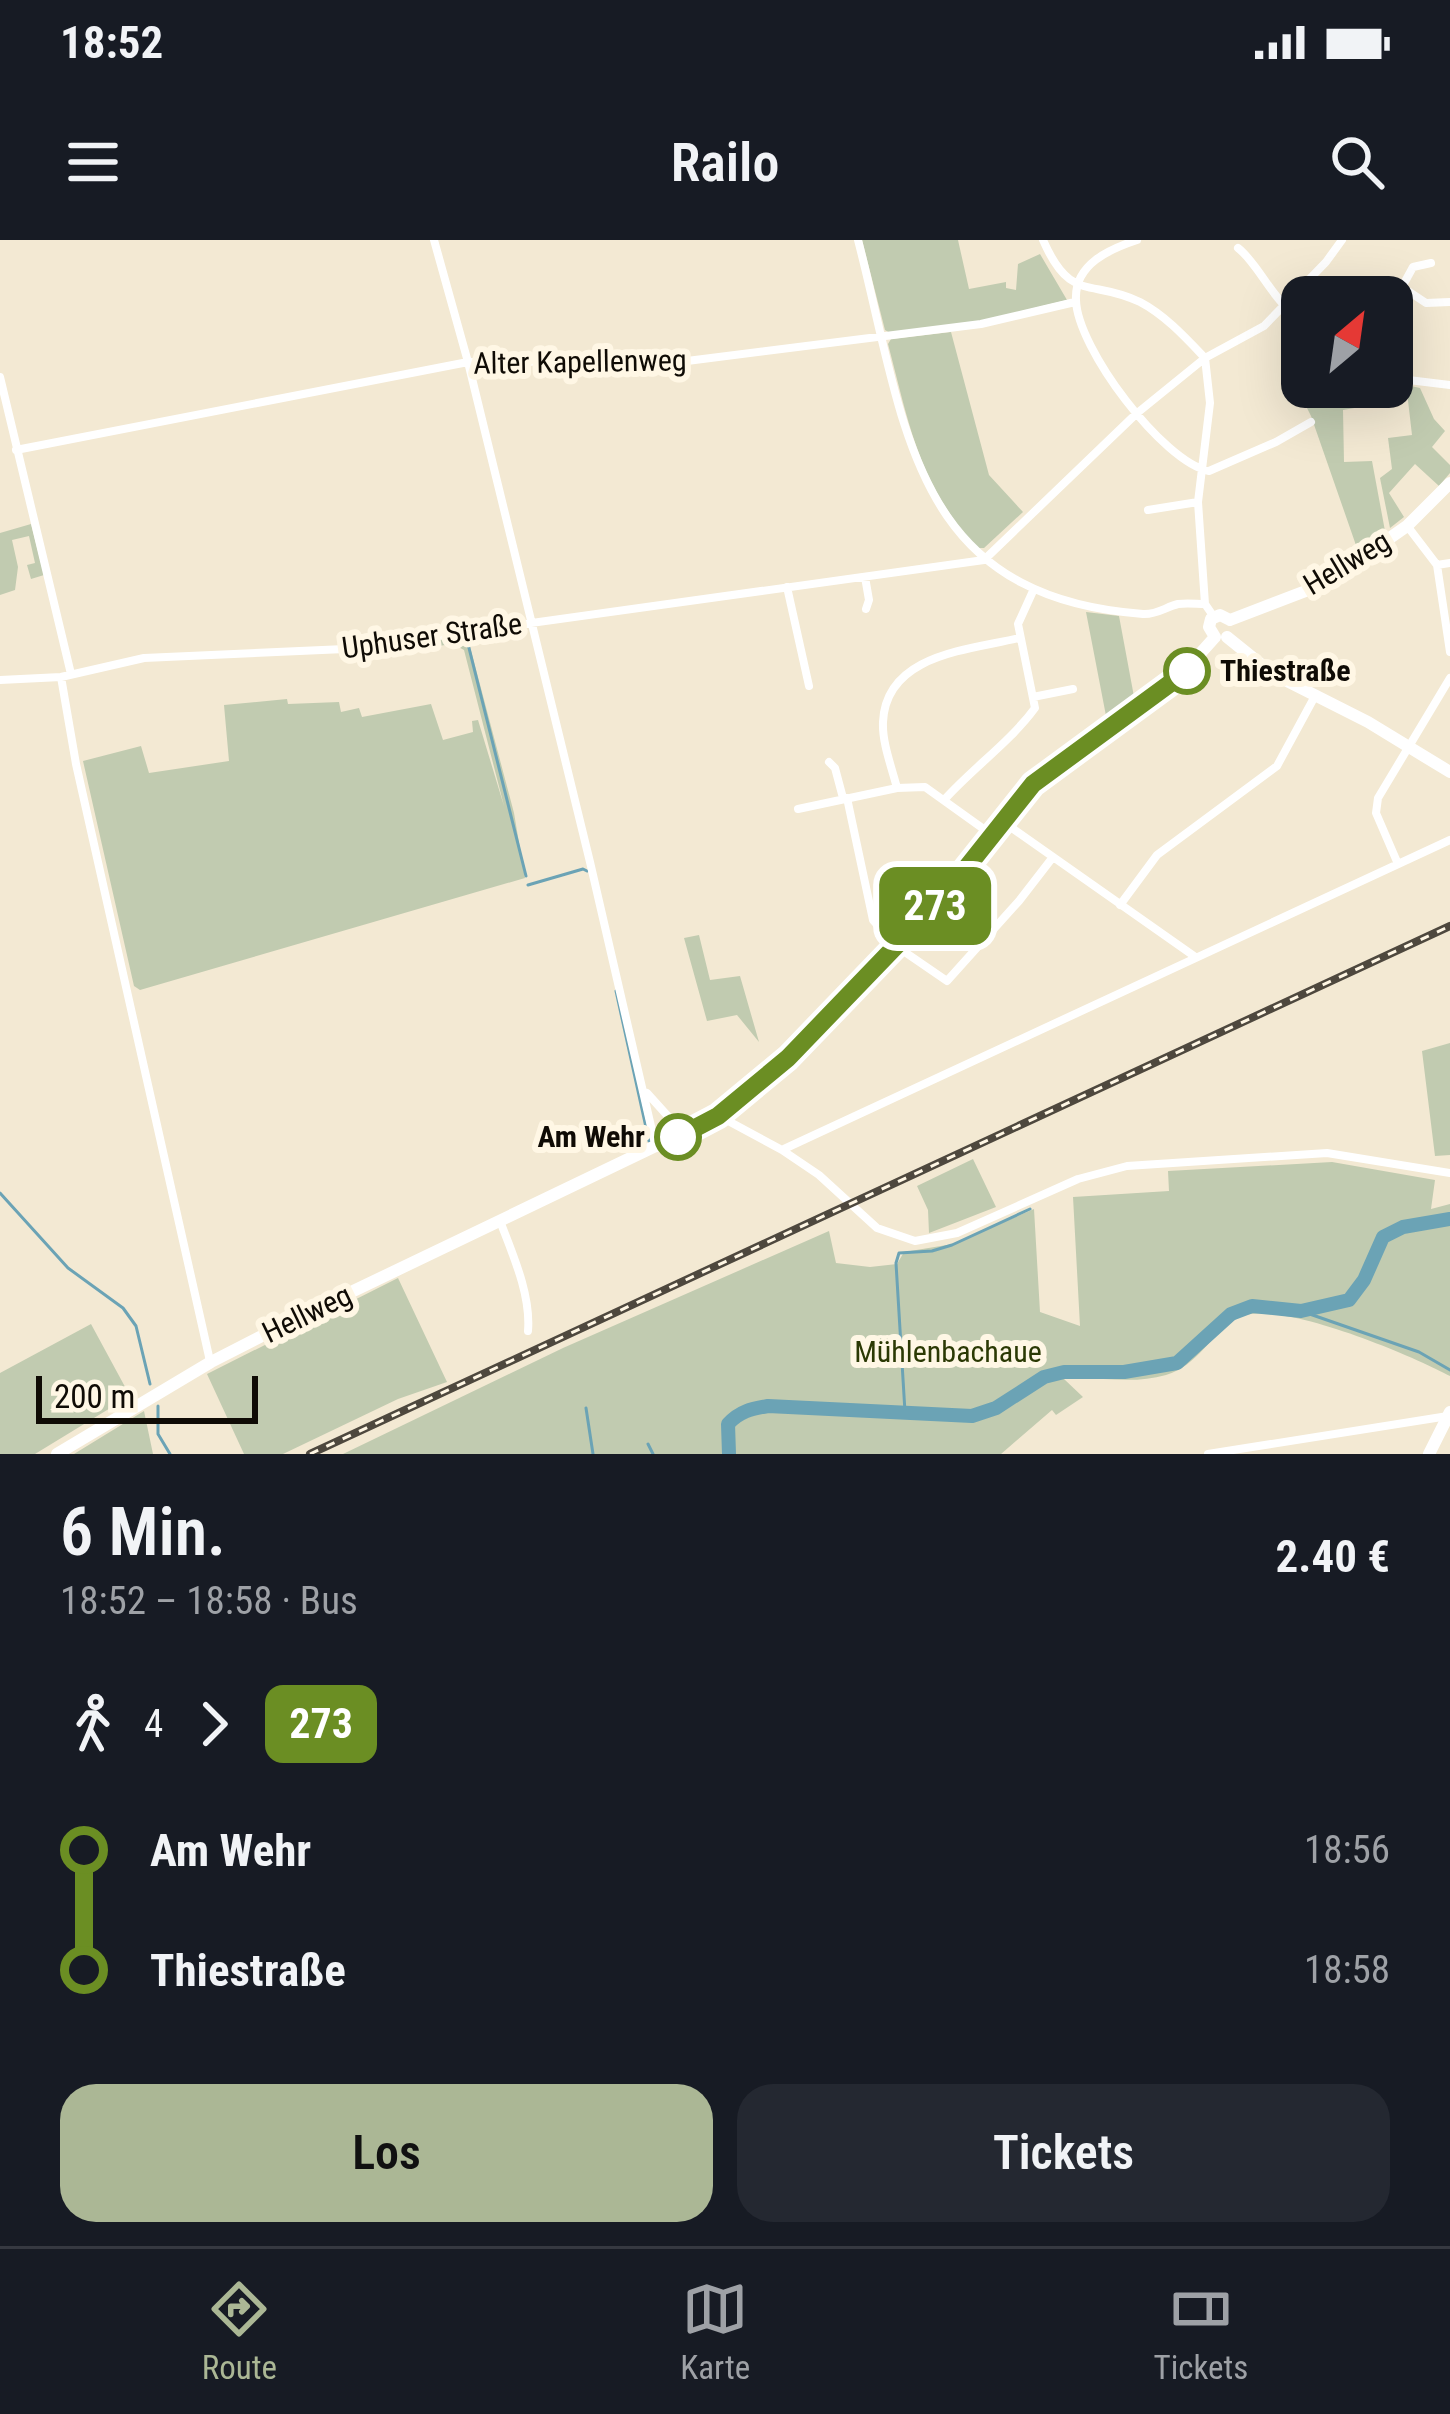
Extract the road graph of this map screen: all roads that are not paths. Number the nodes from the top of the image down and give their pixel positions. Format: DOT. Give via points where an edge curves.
graph roads {
  1 [pos="434,240"];
  2 [pos="858,240"];
  3 [pos="1043,240"];
  4 [pos="1137,240"];
  5 [pos="1342,240"];
  6 [pos="1238,248"];
  7 [pos="1431,263"];
  8 [pos="1311,276"];
  9 [pos="1078,286"];
  10 [pos="1281,297"];
  11 [pos="1075,302"];
  12 [pos="1450,302"];
  13 [pos="1281,310"];
  14 [pos="883,336"];
  15 [pos="1205,358"];
  16 [pos="468,362"];
  17 [pos="0,377"];
  18 [pos="1413,381"];
  19 [pos="1450,385"];
  20 [pos="1136,414"];
  21 [pos="1311,422"];
  22 [pos="16,450"];
  23 [pos="1201,470"];
  24 [pos="1450,483"];
  25 [pos="1198,502"];
  26 [pos="1148,510"];
  27 [pos="1407,526"];
  28 [pos="984,560"];
  29 [pos="1450,563"];
  30 [pos="1437,565"];
  31 [pos="865,577"];
  32 [pos="787,587"];
  33 [pos="1033,591"];
  34 [pos="1205,604"];
  35 [pos="866,609"];
  36 [pos="1214,616"];
  37 [pos="1230,620"];
  38 [pos="531,623"];
  39 [pos="1220,637"];
  40 [pos="1019,638"];
  41 [pos="1450,652"];
  42 [pos="66,675"];
  43 [pos="0,680"];
  44 [pos="1449,680"];
  45 [pos="809,686"];
  46 [pos="1073,689"];
  47 [pos="1316,694"];
  48 [pos="1033,697"];
  49 [pos="1408,746"];
  50 [pos="829,762"];
  51 [pos="1450,772"];
  52 [pos="897,788"];
  53 [pos="845,798"];
  54 [pos="945,799"];
  55 [pos="798,809"];
  56 [pos="1002,821"];
  57 [pos="992,835"];
  58 [pos="1450,840"];
  59 [pos="1053,857"];
  60 [pos="1398,864"];
  61 [pos="1120,905"];
  62 [pos="896,946"];
  63 [pos="1195,957"];
  64 [pos="646,1092"];
  65 [pos="718,1116"];
  66 [pos="684,1134"];
  67 [pos="656,1148"];
  68 [pos="782,1150"];
  69 [pos="1450,1173"];
  70 [pos="500,1221"];
  71 [pos="528,1331"];
  72 [pos="211,1362"];
  73 [pos="1449,1414"];
  74 [pos="57,1454"];
  75 [pos="1208,1454"];
  76 [pos="1429,1454"];
  1 -- 16 [label="street"];
  2 -- 14 [label="street"];
  3 -- 9 [label="street"];
  4 -- 9 [label="street" via="1096,257"];
  5 -- 8 [label="street"];
  6 -- 10 [label="street"];
  7 -- 12 [label="street" via="1413,267 1402,287 1426,303"];
  9 -- 11 [label="street"];
  9 -- 15 [label="street" via="1144,304"];
  11 -- 14 [label="street, Alter Kapellenweg"];
  11 -- 20 [label="street" via="1094,353"];
  13 -- 15 [label="street"];
  14 -- 16 [label="street, Alter Kapellenweg" via="687,362"];
  14 -- 28 [label="street" via="925,482"];
  15 -- 20 [label="street"];
  15 -- 23 [label="street" via="1210,403"];
  16 -- 22 [label="street, Alter Kapellenweg"];
  16 -- 38 [label="street"];
  17 -- 22 [label="street"];
  18 -- 19 [label="street"];
  20 -- 23 [label="street"];
  20 -- 28 [label="street"];
  21 -- 23 [label="street"];
  22 -- 42 [label="street"];
  23 -- 25 [label="street"];
  24 -- 27 [label="street, Hellweg"];
  25 -- 26 [label="street"];
  25 -- 34 [label="street"];
  27 -- 30 [label="street"];
  27 -- 37 [label="street, Hellweg" via="1324,584"];
  28 -- 31 [label="street, Uphuser Straße"];
  28 -- 33 [label="street"];
  29 -- 30 [label="street"];
  30 -- 41 [label="street"];
  31 -- 32 [label="street, Uphuser Straße"];
  31 -- 35 [label="street"];
  32 -- 38 [label="street, Uphuser Straße"];
  32 -- 45 [label="street"];
  33 -- 34 [label="street" via="1149,615"];
  33 -- 40 [label="street"];
  34 -- 36 [label="street"];
  36 -- 37 [label="street"];
  36 -- 39 [label="street" via="1208,627"];
  37 -- 39 [label="street" via="1232,629"];
  38 -- 42 [label="street, Uphuser Straße" via="345,649 144,658"];
  38 -- 64 [label="street"];
  39 -- 47 [label="street"];
  39 -- 56 [label="street, Hellweg" via="1173,684 1033,784"];
  40 -- 48 [label="street"];
  40 -- 52 [label="street" via="918,663 902,679 882,727"];
  42 -- 43 [label="street, Uphuser Straße"];
  42 -- 72 [label="street" via="76,764"];
  44 -- 49 [label="street"];
  46 -- 48 [label="street"];
  47 -- 49 [label="street"];
  47 -- 61 [label="street" via="1277,766 1171,843"];
  48 -- 54 [label="street" via="1022,726"];
  49 -- 51 [label="street"];
  49 -- 60 [label="street" via="1376,813"];
  50 -- 53 [label="street"];
  52 -- 53 [label="street"];
  52 -- 54 [label="street" via="925,787"];
  53 -- 55 [label="street"];
  53 -- 62 [label="street" via="873,920"];
  54 -- 57 [label="street"];
  56 -- 57 [label="street, Hellweg"];
  56 -- 59 [label="street"];
  57 -- 62 [label="street, Hellweg"];
  58 -- 60 [label="street"];
  59 -- 61 [label="street"];
  59 -- 62 [label="street" via="947,981"];
  60 -- 63 [label="street"];
  61 -- 63 [label="street"];
  62 -- 65 [label="street, Hellweg" via="788,1058"];
  63 -- 68 [label="street"];
  64 -- 66 [label="street"];
  64 -- 67 [label="street"];
  65 -- 66 [label="street, Hellweg"];
  65 -- 68 [label="street"];
  66 -- 67 [label="street, Hellweg"];
  67 -- 70 [label="street, Hellweg"];
  68 -- 69 [label="street" via="878,1228 915,1241 957,1233 1127,1166 1327,1153"];
  70 -- 71 [label="street"];
  70 -- 72 [label="street, Hellweg"];
  72 -- 74 [label="street, Hellweg"];
  73 -- 75 [label="street"];
  73 -- 76 [label="street"];
}
